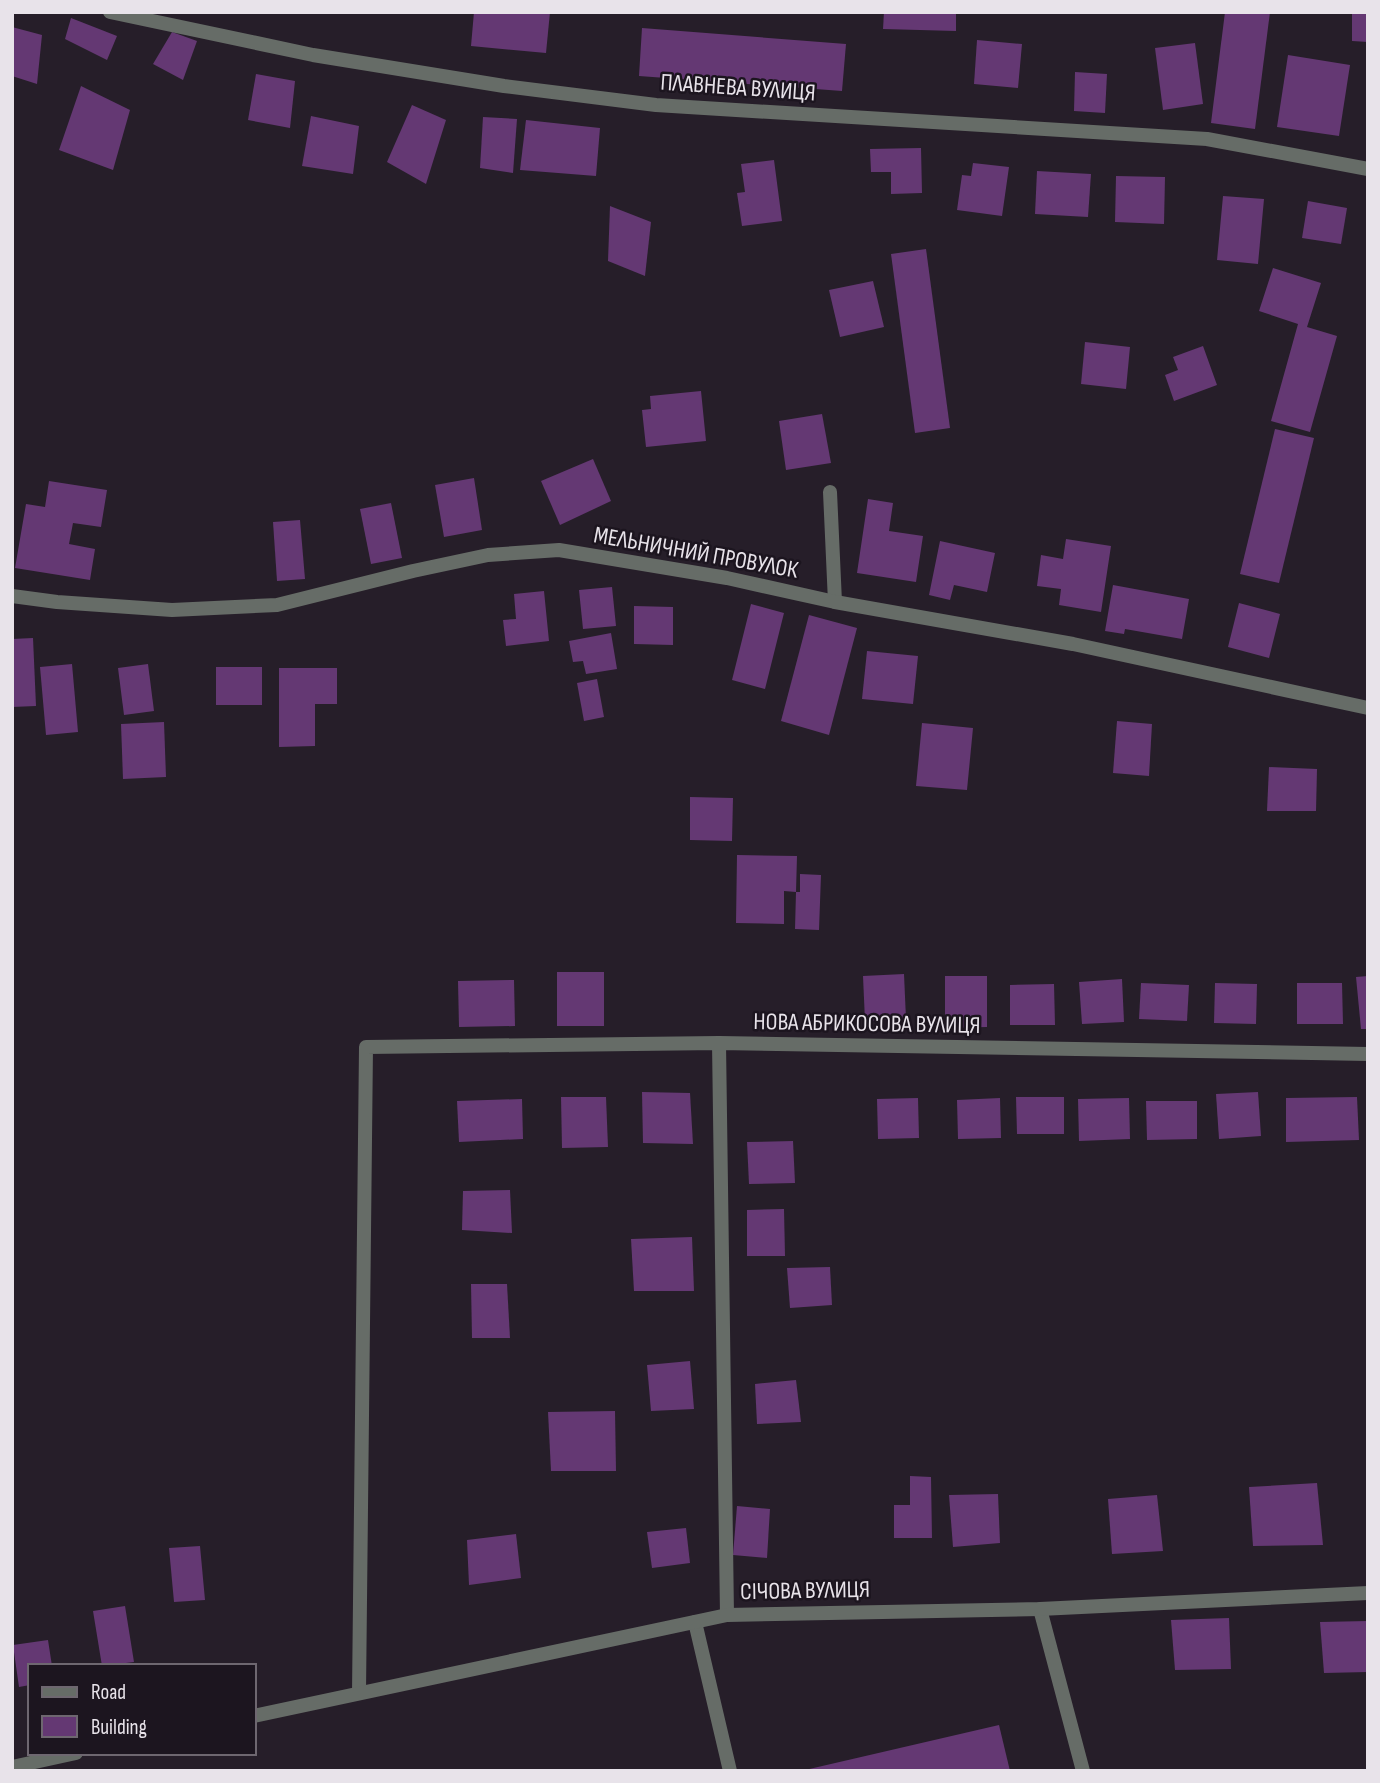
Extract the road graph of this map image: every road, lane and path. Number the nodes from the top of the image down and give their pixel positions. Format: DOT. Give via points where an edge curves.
graph roads {
  1 [pos="110,12"];
  2 [pos="1368,169"];
  3 [pos="830,492"];
  4 [pos="12,597"];
  5 [pos="835,602"];
  6 [pos="1368,708"];
  7 [pos="719,1043"];
  8 [pos="1368,1054"];
  9 [pos="1368,1593"];
  10 [pos="1040,1609"];
  11 [pos="727,1615"];
  12 [pos="695,1622"];
  13 [pos="359,1693"];
  14 [pos="256,1716"];
  15 [pos="67,1755"];
  16 [pos="12,1767"];
  17 [pos="730,1771"];
  18 [pos="1083,1771"];
  1 -- 2 [label="street, ПЛАВНЕВА ВУЛИЦЯ" via="313,55 656,105 1207,139"];
  3 -- 5 [label="street"];
  4 -- 5 [label="street, МЕЛЬНИЧНИЙ ПРОВУЛОК" via="172,610 277,605 488,555 559,551 727,578"];
  5 -- 6 [label="street, МЕЛЬНИЧНИЙ ПРОВУЛОК" via="1073,644"];
  7 -- 8 [label="street, НОВА АБРИКОСОВА ВУЛИЦЯ"];
  7 -- 11 [label="street"];
  7 -- 13 [label="street, НОВА АБРИКОСОВА ВУЛИЦЯ" via="366,1047"];
  9 -- 10 [label="street, СІЧОВА ВУЛИЦЯ"];
  10 -- 11 [label="street, СІЧОВА ВУЛИЦЯ"];
  10 -- 18 [label="street"];
  11 -- 12 [label="street, СІЧОВА ВУЛИЦЯ"];
  12 -- 13 [label="street, СІЧОВА ВУЛИЦЯ"];
  12 -- 17 [label="street"];
  13 -- 14 [label="street, СІЧОВА ВУЛИЦЯ"];
  15 -- 16 [label="street"];
}
